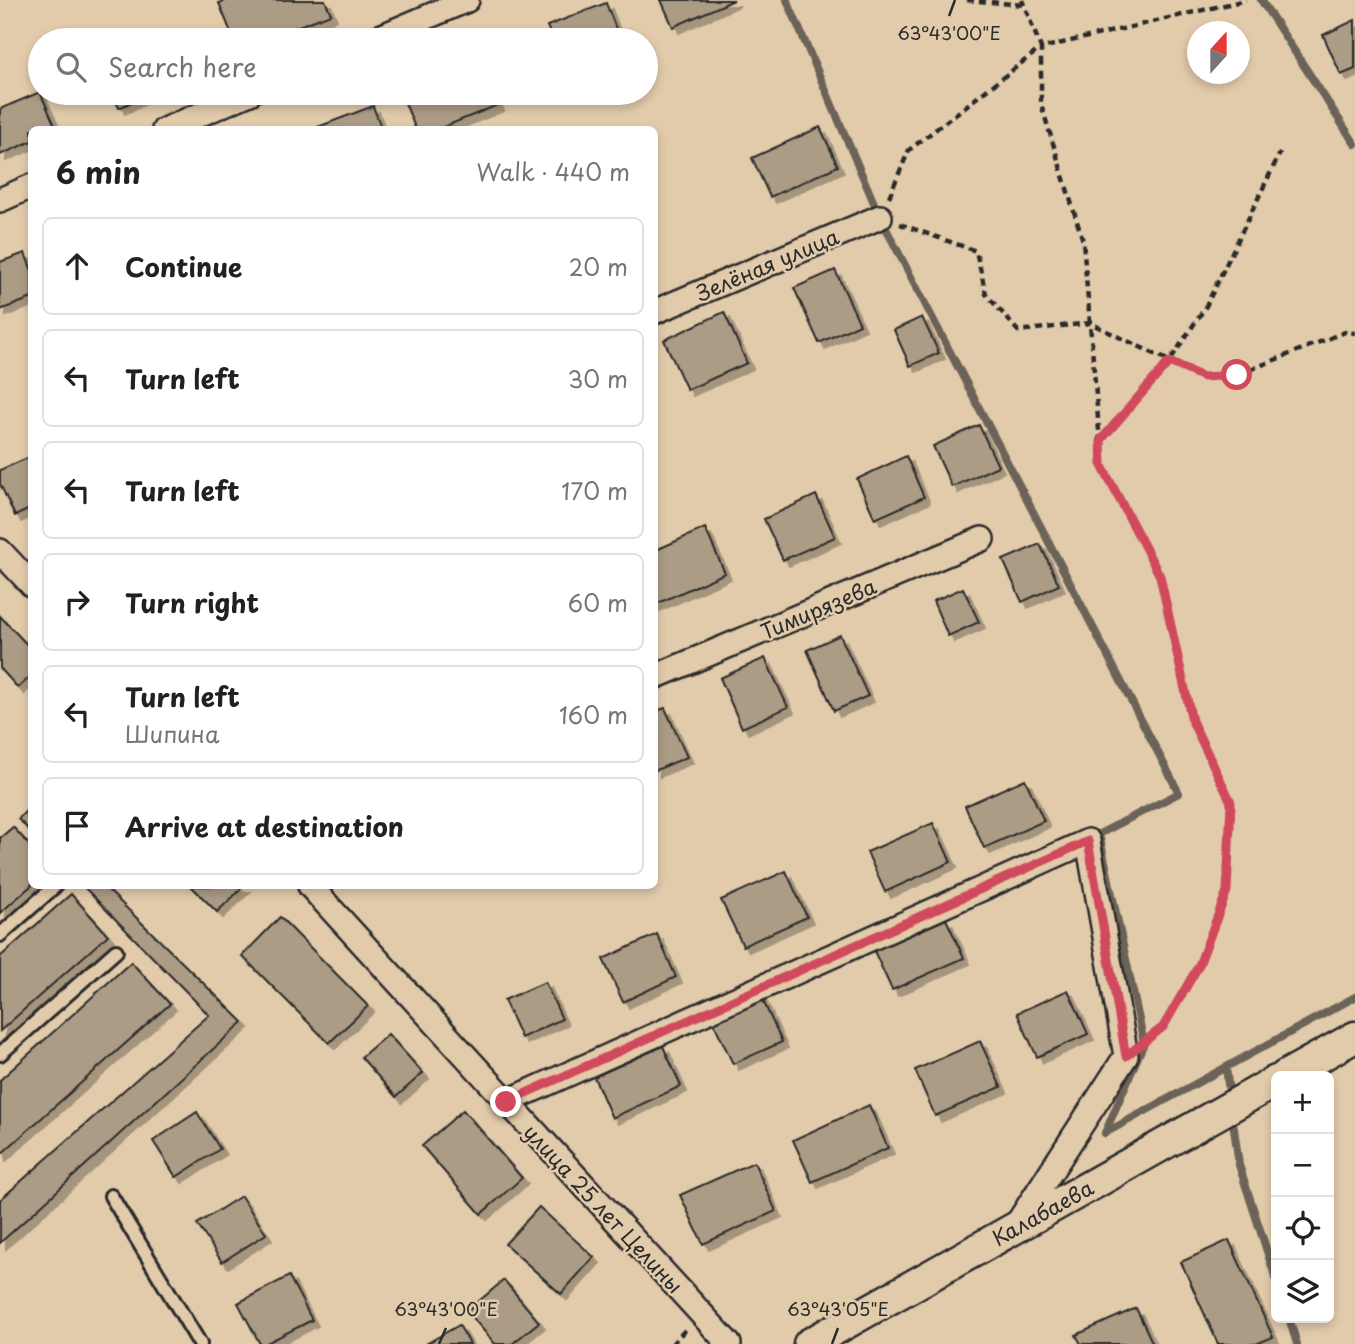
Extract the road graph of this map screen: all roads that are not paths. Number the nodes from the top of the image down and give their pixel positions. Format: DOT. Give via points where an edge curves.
graph roads {
  1 [pos="467,0"];
  2 [pos="401,28"];
  3 [pos="222,105"];
  4 [pos="173,126"];
  5 [pos="28,188"];
  6 [pos="0,200"];
  7 [pos="880,217"];
  8 [pos="658,310"];
  9 [pos="982,539"];
  10 [pos="0,551"];
  11 [pos="28,577"];
  12 [pos="658,675"];
  13 [pos="53,889"];
  14 [pos="313,889"];
  15 [pos="0,935"];
  16 [pos="116,951"];
  17 [pos="1355,1037"];
  18 [pos="0,1054"];
  19 [pos="1295,1071"];
  20 [pos="1271,1084"];
  21 [pos="506,1102"];
  22 [pos="111,1196"];
  23 [pos="1014,1228"];
  24 [pos="200,1344"];
  25 [pos="729,1344"];
  26 [pos="809,1344"];
  1 -- 2 [label="street"];
  3 -- 4 [label="street"];
  5 -- 6 [label="street"];
  7 -- 8 [label="street, Зелёная улица"];
  9 -- 12 [label="street, Тимирязева"];
  10 -- 11 [label="street"];
  13 -- 15 [label="lane"];
  14 -- 21 [label="street, улица 25 лет Целины"];
  16 -- 18 [label="lane"];
  17 -- 19 [label="street"];
  20 -- 23 [label="street, Калабаева"];
  21 -- 23 [label="street" via="1088,841 1126,1056"];
  21 -- 25 [label="street, улица 25 лет Целины"];
  22 -- 24 [label="lane"];
  23 -- 26 [label="street, Калабаева"];
}
